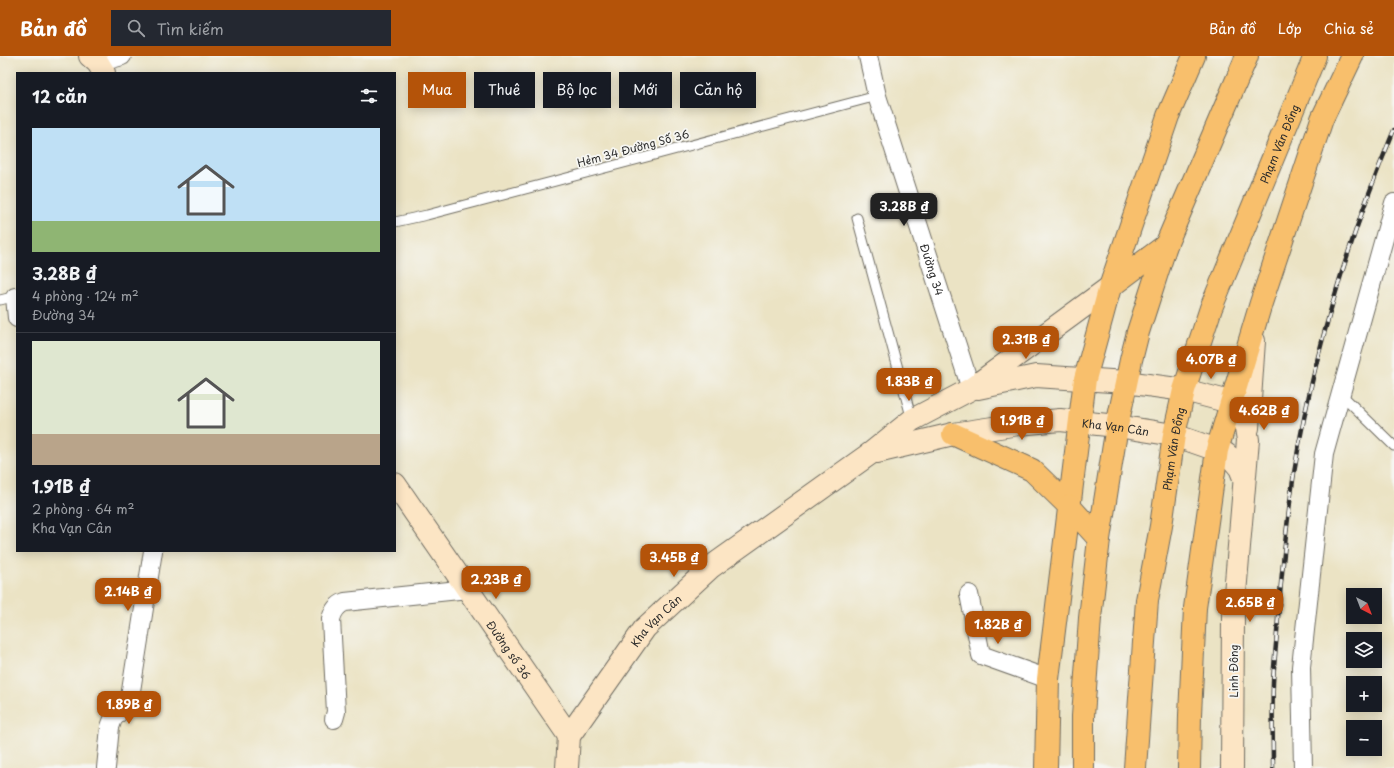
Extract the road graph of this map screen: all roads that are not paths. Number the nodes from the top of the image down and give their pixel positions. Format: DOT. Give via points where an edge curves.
graph roads {
  1 [pos="122,56"];
  2 [pos="868,56"];
  3 [pos="1194,56"];
  4 [pos="1247,56"];
  5 [pos="1315,56"];
  6 [pos="1352,56"];
  7 [pos="97,64"];
  8 [pos="877,96"];
  9 [pos="1394,203"];
  10 [pos="857,218"];
  11 [pos="396,222"];
  12 [pos="1166,245"];
  13 [pos="1110,287"];
  14 [pos="11,298"];
  15 [pos="16,315"];
  16 [pos="1255,321"];
  17 [pos="1085,379"];
  18 [pos="1126,382"];
  19 [pos="971,390"];
  20 [pos="1184,390"];
  21 [pos="1341,394"];
  22 [pos="1230,402"];
  23 [pos="912,420"];
  24 [pos="1079,421"];
  25 [pos="1117,426"];
  26 [pos="953,434"];
  27 [pos="1174,435"];
  28 [pos="1248,440"];
  29 [pos="1394,446"];
  30 [pos="1217,450"];
  31 [pos="872,453"];
  32 [pos="1244,478"];
  33 [pos="396,485"];
  34 [pos="1069,506"];
  35 [pos="1099,539"];
  36 [pos="153,552"];
  37 [pos="468,589"];
  38 [pos="969,594"];
  39 [pos="1048,679"];
  40 [pos="334,719"];
  41 [pos="569,736"];
  42 [pos="106,768"];
  43 [pos="567,768"];
  44 [pos="1046,768"];
  45 [pos="1083,768"];
  46 [pos="1135,768"];
  47 [pos="1189,768"];
  48 [pos="1232,768"];
  49 [pos="1303,768"];
  1 -- 7 [label="street"];
  2 -- 8 [label="street, Đường 34"];
  3 -- 13 [label="main road" via="1168,116"];
  4 -- 12 [label="main road"];
  5 -- 20 [label="main road, Phạm Văn Đồng" via="1211,308"];
  6 -- 16 [label="main road" via="1322,120"];
  8 -- 11 [label="lane, Hẻm 34 Đường Số 36"];
  8 -- 19 [label="street, Đường 34"];
  9 -- 21 [label="street"];
  10 -- 23 [label="lane"];
  12 -- 13 [label="main road"];
  12 -- 18 [label="main road" via="1138,332"];
  13 -- 17 [label="main road"];
  13 -- 19 [label="main road, Kha Vạn Cân"];
  14 -- 15 [label="street"];
  16 -- 22 [label="main road"];
  16 -- 28 [label="main road"];
  17 -- 18 [label="main road, Kha Vạn Cân"];
  17 -- 19 [label="main road, Kha Vạn Cân" via="1036,376"];
  17 -- 24 [label="main road"];
  18 -- 20 [label="main road, Kha Vạn Cân"];
  18 -- 25 [label="main road"];
  19 -- 23 [label="main road, Kha Vạn Cân"];
  20 -- 22 [label="main road, Kha Vạn Cân"];
  20 -- 27 [label="main road, Phạm Văn Đồng"];
  21 -- 29 [label="lane"];
  21 -- 49 [label="street" via="1324,454 1301,667"];
  22 -- 28 [label="main road, Linh Đông" via="1243,417"];
  22 -- 30 [label="main road"];
  23 -- 31 [label="main road, Kha Vạn Cân"];
  24 -- 25 [label="main road, Kha Vạn Cân"];
  24 -- 26 [label="main road, Kha Vạn Cân" via="1019,424"];
  24 -- 34 [label="main road"];
  25 -- 27 [label="main road, Kha Vạn Cân"];
  25 -- 35 [label="main road"];
  26 -- 31 [label="main road, Kha Vạn Cân"];
  26 -- 34 [label="main road" via="1032,470"];
  27 -- 30 [label="main road, Kha Vạn Cân"];
  27 -- 46 [label="main road, Phạm Văn Đồng" via="1147,600"];
  28 -- 32 [label="main road, Linh Đông"];
  30 -- 32 [label="main road" via="1234,460"];
  30 -- 47 [label="main road" via="1195,608"];
  31 -- 41 [label="main road, Kha Vạn Cân" via="711,568 644,628"];
  32 -- 48 [label="main road, Linh Đông" via="1233,618"];
  33 -- 37 [label="main road, Đường số 36"];
  34 -- 35 [label="main road"];
  34 -- 39 [label="main road"];
  35 -- 45 [label="main road" via="1083,716"];
  36 -- 42 [label="street" via="130,697 110,727"];
  37 -- 40 [label="street" via="339,604 331,619 336,712"];
  37 -- 41 [label="main road, Đường số 36"];
  38 -- 39 [label="street" via="981,655"];
  39 -- 44 [label="main road"];
  41 -- 43 [label="main road"];
}
